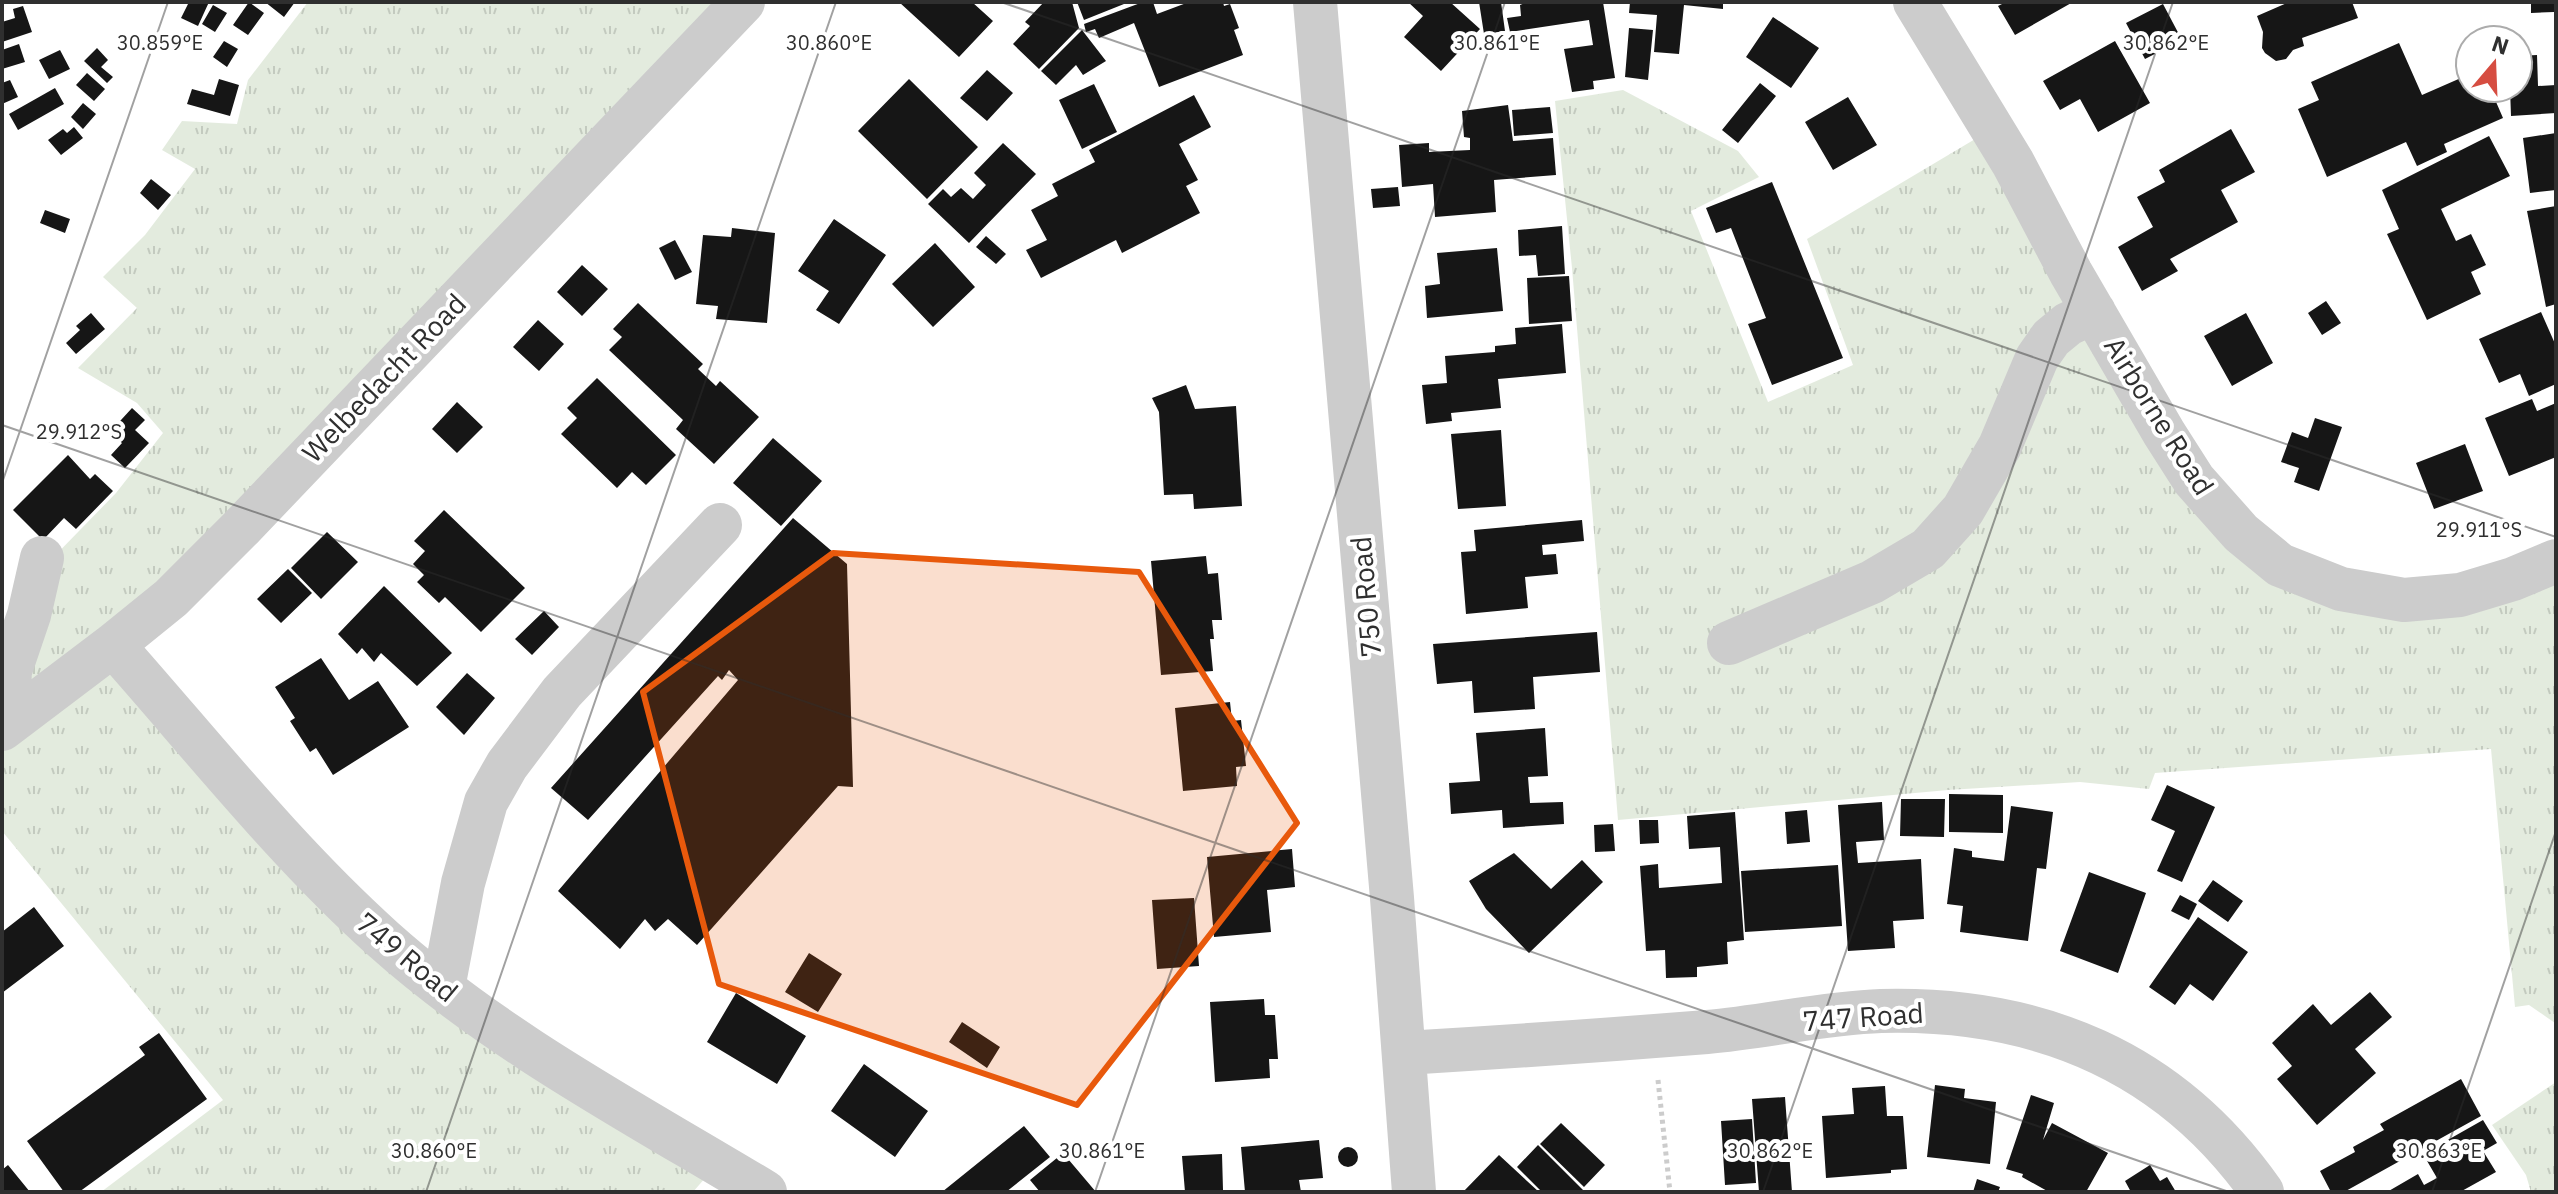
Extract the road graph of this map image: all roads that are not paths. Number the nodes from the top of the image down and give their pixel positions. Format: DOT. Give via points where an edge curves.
graph roads {
  1 [pos="743,2"];
  2 [pos="1315,2"];
  3 [pos="1915,2"];
  4 [pos="2094,312"];
  5 [pos="720,525"];
  6 [pos="42,558"];
  7 [pos="2556,561"];
  8 [pos="1729,643"];
  9 [pos="113,645"];
  10 [pos="4,727"];
  11 [pos="443,988"];
  12 [pos="1405,1053"];
  13 [pos="765,1192"];
  14 [pos="1414,1192"];
  15 [pos="2262,1192"];
  1 -- 9 [label="street, Welbedacht Road" via="241,528 171,598"];
  2 -- 12 [label="street, 750 Road"];
  3 -- 4 [label="street, Airborne Road" via="2013,163"];
  4 -- 7 [label="street, Airborne Road" via="2194,480 2241,533 2280,565 2341,589 2404,600 2460,595"];
  4 -- 8 [label="street" via="2051,338 1963,510 1928,549 1872,582"];
  5 -- 11 [label="street" via="562,692 507,765 486,802 463,883"];
  6 -- 10 [label="street" via="10,671"];
  9 -- 10 [label="street, Welbedacht Road"];
  9 -- 11 [label="street, 749 Road" via="334,894"];
  11 -- 13 [label="street, 749 Road" via="559,1069"];
  12 -- 14 [label="street, 750 Road"];
  12 -- 15 [label="street, 747 Road" via="1653,1035 1878,1011 1947,1011 2004,1019 2106,1054 2164,1091 2236,1155"];
}
